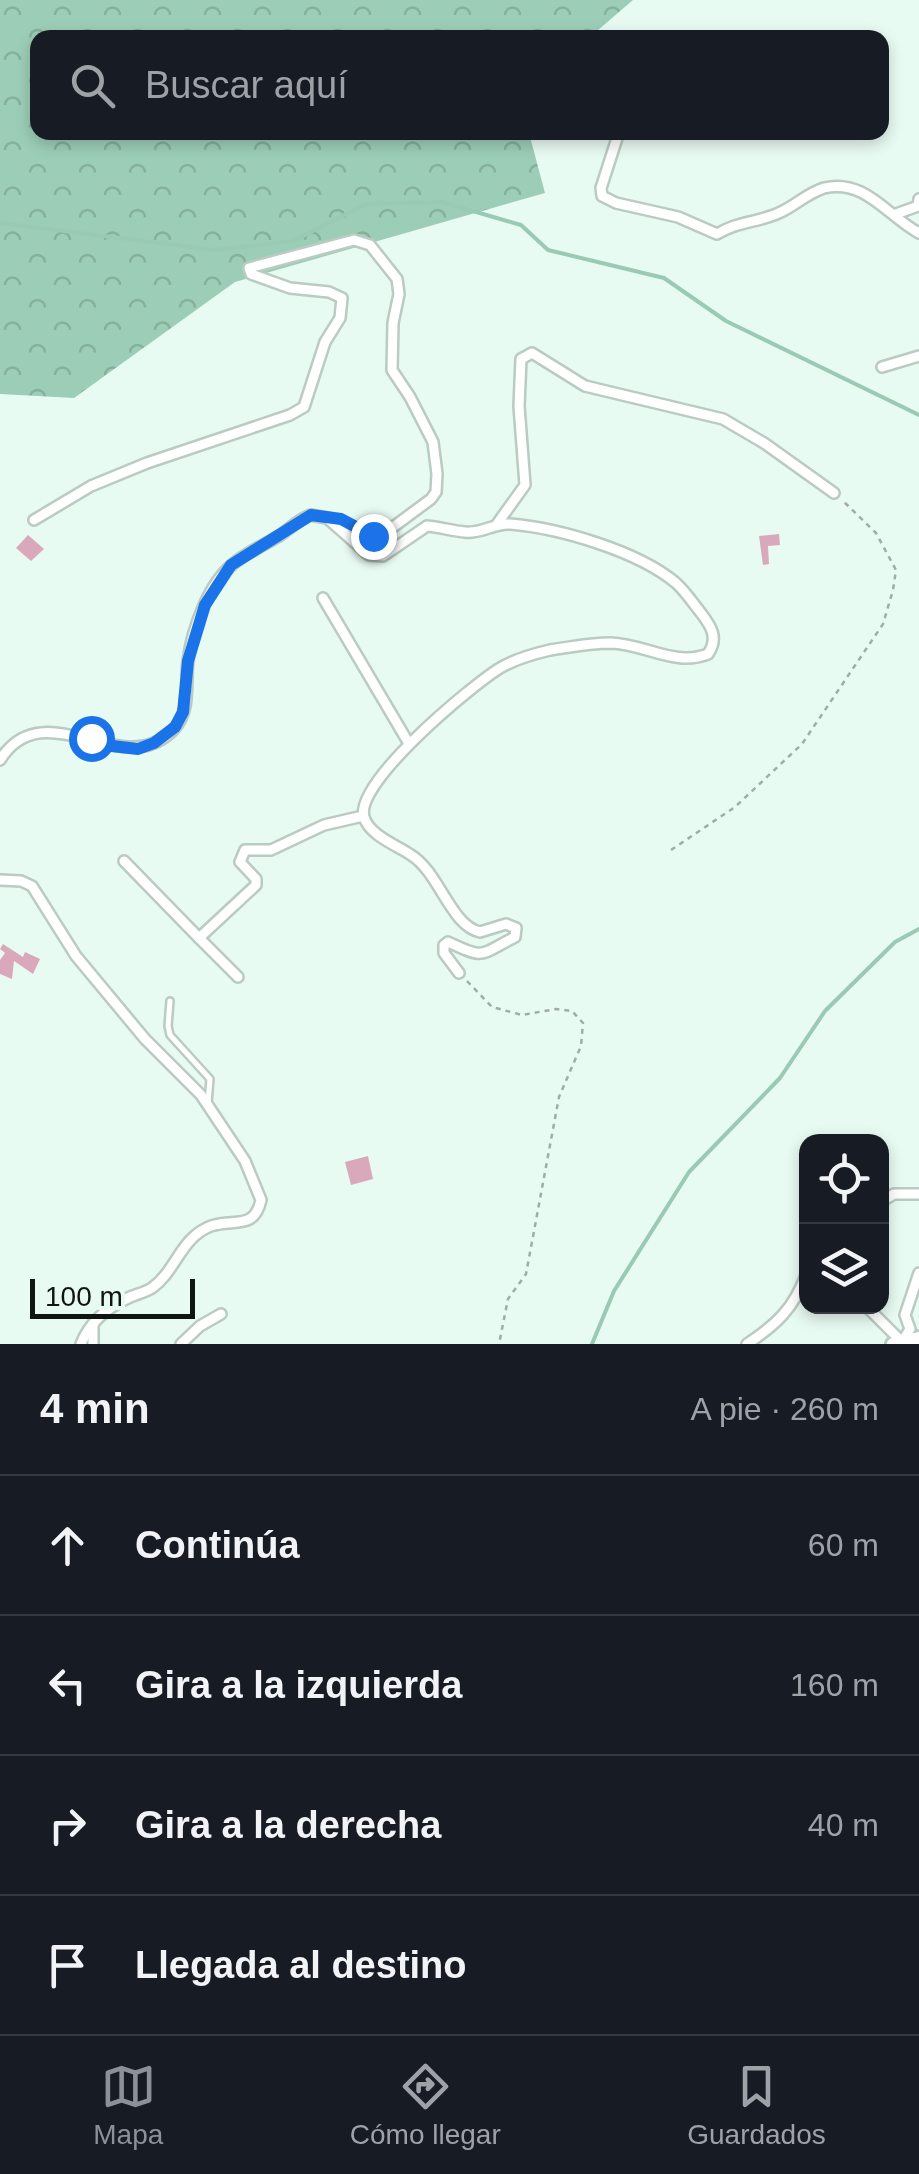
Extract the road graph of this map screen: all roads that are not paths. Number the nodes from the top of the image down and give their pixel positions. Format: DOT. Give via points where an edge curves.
graph roads {
  1 [pos="617,140"];
  2 [pos="919,199"];
  3 [pos="896,214"];
  4 [pos="919,233"];
  5 [pos="919,356"];
  6 [pos="882,367"];
  7 [pos="834,493"];
  8 [pos="327,518"];
  9 [pos="34,520"];
  10 [pos="497,524"];
  11 [pos="323,598"];
  12 [pos="408,742"];
  13 [pos="0,760"];
  14 [pos="363,816"];
  15 [pos="124,861"];
  16 [pos="3,881"];
  17 [pos="200,938"];
  18 [pos="459,972"];
  19 [pos="238,977"];
  20 [pos="170,1001"];
  21 [pos="208,1106"];
  22 [pos="919,1194"];
  23 [pos="889,1197"];
  24 [pos="919,1273"];
  25 [pos="799,1294"];
  26 [pos="221,1314"];
  27 [pos="873,1314"];
  28 [pos="93,1324"];
  29 [pos="919,1338"];
  30 [pos="898,1343"];
  31 [pos="81,1344"];
  32 [pos="94,1344"];
  33 [pos="182,1344"];
  34 [pos="747,1344"];
  1 -- 3 [label="street" via="602,196 714,233 784,211 825,188 849,187"];
  2 -- 3 [label="street" via="912,210"];
  3 -- 4 [label="street"];
  5 -- 6 [label="street"];
  7 -- 10 [label="street" via="723,419 585,386 532,352 521,359 525,485"];
  8 -- 9 [label="street" via="381,536 431,498 437,482 433,442 392,370 396,279 370,244 354,240 249,268 290,288 342,298 304,408 91,486"];
  8 -- 10 [label="street" via="375,556 427,526 480,532"];
  8 -- 13 [label="street" via="301,518 231,565 218,582 192,642 175,727 138,749 55,731 31,735"];
  10 -- 12 [label="street" via="539,527 652,568 678,584 712,627 713,647 697,658 677,658 614,643 518,659"];
  11 -- 12 [label="street"];
  12 -- 14 [label="street" via="365,800"];
  14 -- 17 [label="street" via="313,829 271,850 245,850 240,862 256,885"];
  14 -- 18 [label="street" via="371,830 426,864 471,930 516,928 515,937 482,955 444,944"];
  15 -- 17 [label="street"];
  16 -- 21 [label="street" via="32,886 76,956"];
  17 -- 19 [label="street"];
  20 -- 21 [label="lane" via="170,1035 210,1079"];
  21 -- 28 [label="street" via="258,1185 256,1215 197,1234 152,1288 106,1310"];
  22 -- 23 [label="street"];
  24 -- 30 [label="street" via="905,1315 910,1329"];
  25 -- 34 [label="street" via="777,1324"];
  26 -- 33 [label="street"];
  27 -- 30 [label="street"];
  28 -- 31 [label="street"];
  28 -- 32 [label="street"];
  29 -- 30 [label="main road"];
}
